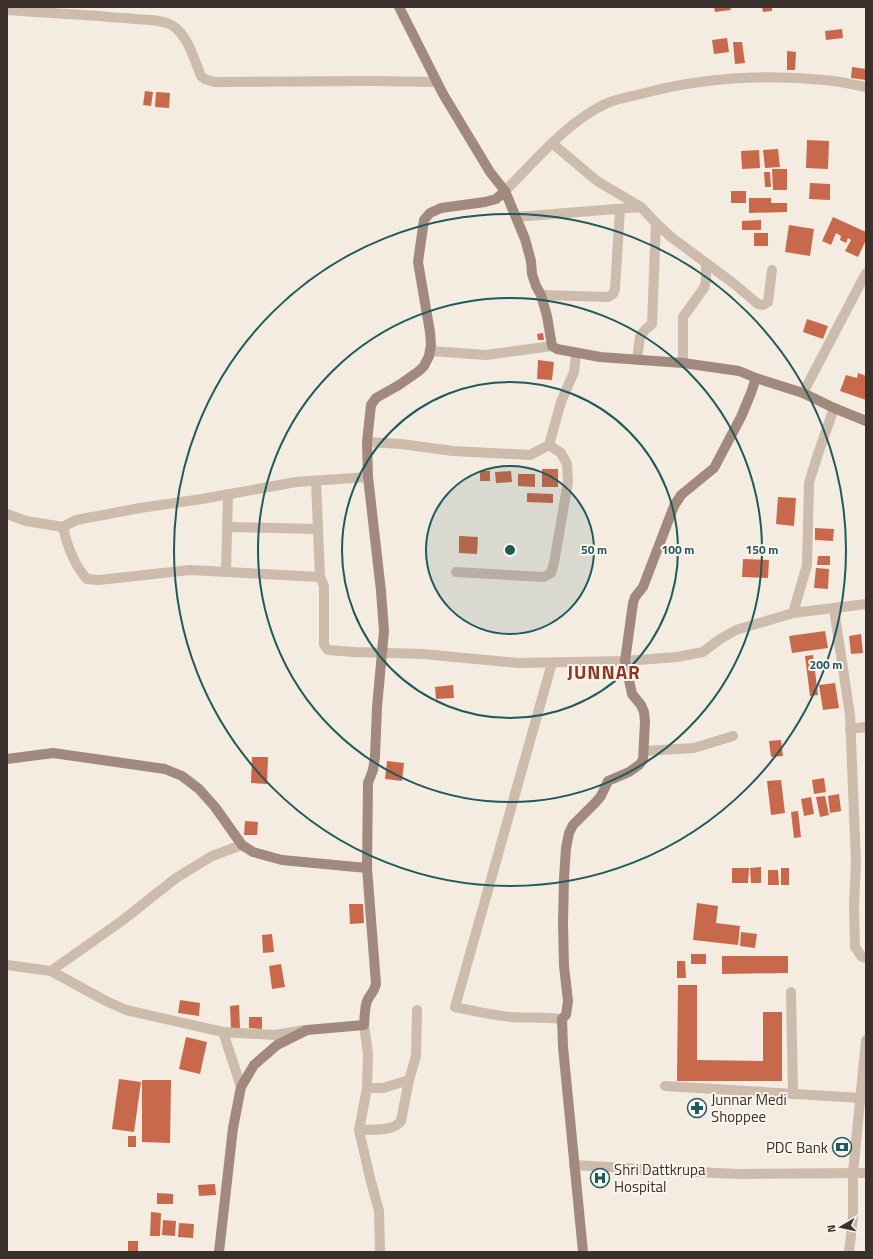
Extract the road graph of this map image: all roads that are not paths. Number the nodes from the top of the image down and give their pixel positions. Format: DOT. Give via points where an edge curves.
graph roads {
  1 [pos="399,7"];
  2 [pos="7,10"];
  3 [pos="437,82"];
  4 [pos="866,87"];
  5 [pos="552,143"];
  6 [pos="505,191"];
  7 [pos="641,207"];
  8 [pos="620,209"];
  9 [pos="516,217"];
  10 [pos="656,223"];
  11 [pos="706,263"];
  12 [pos="772,270"];
  13 [pos="866,274"];
  14 [pos="541,296"];
  15 [pos="552,346"];
  16 [pos="430,351"];
  17 [pos="576,354"];
  18 [pos="637,360"];
  19 [pos="683,363"];
  20 [pos="756,378"];
  21 [pos="803,393"];
  22 [pos="834,408"];
  23 [pos="866,420"];
  24 [pos="366,442"];
  25 [pos="549,445"];
  26 [pos="368,477"];
  27 [pos="316,481"];
  28 [pos="228,494"];
  29 [pos="7,514"];
  30 [pos="63,527"];
  31 [pos="228,527"];
  32 [pos="318,529"];
  33 [pos="226,571"];
  34 [pos="456,572"];
  35 [pos="320,577"];
  36 [pos="866,604"];
  37 [pos="834,609"];
  38 [pos="793,613"];
  39 [pos="383,653"];
  40 [pos="625,660"];
  41 [pos="552,663"];
  42 [pos="866,726"];
  43 [pos="850,729"];
  44 [pos="733,736"];
  45 [pos="644,751"];
  46 [pos="7,759"];
  47 [pos="242,845"];
  48 [pos="367,868"];
  49 [pos="866,958"];
  50 [pos="7,965"];
  51 [pos="51,971"];
  52 [pos="791,992"];
  53 [pos="416,1010"];
  54 [pos="562,1019"];
  55 [pos="364,1025"];
  56 [pos="307,1030"];
  57 [pos="223,1032"];
  58 [pos="866,1040"];
  59 [pos="409,1080"];
  60 [pos="665,1086"];
  61 [pos="241,1087"];
  62 [pos="367,1088"];
  63 [pos="793,1094"];
  64 [pos="861,1098"];
  65 [pos="359,1130"];
  66 [pos="574,1164"];
  67 [pos="853,1173"];
  68 [pos="866,1173"];
  69 [pos="219,1252"];
  70 [pos="380,1252"];
  71 [pos="583,1252"];
  72 [pos="849,1252"];
  1 -- 3 [label="street"];
  2 -- 3 [label="street" via="113,17 172,25 180,31 201,76 214,82"];
  3 -- 6 [label="street" via="490,172"];
  4 -- 5 [label="street" via="824,80 759,77 710,80 659,89 606,103 580,119"];
  5 -- 6 [label="street"];
  5 -- 7 [label="street" via="597,181"];
  6 -- 9 [label="street"];
  6 -- 16 [label="street" via="496,199 485,202 441,208 430,213 424,220 418,262 430,332"];
  7 -- 8 [label="street"];
  7 -- 10 [label="street"];
  8 -- 9 [label="street"];
  8 -- 14 [label="street" via="613,294 608,297"];
  9 -- 14 [label="street"];
  10 -- 11 [label="street"];
  10 -- 18 [label="street" via="652,324 640,337"];
  11 -- 12 [label="street" via="758,304 763,305 768,302"];
  11 -- 19 [label="street" via="704,288 683,317"];
  13 -- 21 [label="street"];
  14 -- 15 [label="street"];
  15 -- 16 [label="street" via="486,355"];
  15 -- 17 [label="street" via="556,350"];
  16 -- 24 [label="street" via="424,366 376,398 371,405"];
  17 -- 18 [label="street"];
  17 -- 25 [label="street" via="574,372 561,402"];
  18 -- 19 [label="street"];
  19 -- 20 [label="street" via="739,371"];
  20 -- 21 [label="street"];
  20 -- 40 [label="street" via="741,417 714,468 681,495 674,506 643,587 633,603"];
  21 -- 22 [label="street"];
  22 -- 23 [label="street"];
  22 -- 38 [label="street" via="809,483 807,565"];
  24 -- 25 [label="street" via="453,451 530,455"];
  24 -- 26 [label="street"];
  25 -- 34 [label="street" via="561,453 567,464 568,482 551,573 544,577"];
  26 -- 27 [label="street"];
  26 -- 39 [label="street" via="381,591"];
  27 -- 28 [label="street"];
  27 -- 32 [label="street"];
  28 -- 30 [label="street" via="76,520"];
  28 -- 31 [label="street"];
  29 -- 30 [label="street" via="26,521"];
  30 -- 33 [label="street" via="82,574 88,579 190,570"];
  31 -- 32 [label="street"];
  31 -- 33 [label="street"];
  32 -- 35 [label="street"];
  33 -- 35 [label="street"];
  35 -- 39 [label="street" via="324,586 324,645 328,650"];
  36 -- 37 [label="street"];
  37 -- 38 [label="street"];
  37 -- 43 [label="street"];
  38 -- 40 [label="street" via="736,630 703,652 677,657"];
  39 -- 41 [label="street" via="424,654 518,663"];
  39 -- 48 [label="street" via="375,757 368,783"];
  40 -- 41 [label="street"];
  40 -- 45 [label="street" via="632,694 644,712"];
  41 -- 54 [label="street" via="455,1007 513,1017"];
  42 -- 43 [label="street"];
  43 -- 49 [label="street" via="856,863 855,947 861,956"];
  44 -- 45 [label="street" via="694,748"];
  45 -- 54 [label="street" via="643,760 639,765 608,780 598,800 573,825 569,833 563,923 568,1001 566,1015"];
  46 -- 47 [label="street" via="53,753 165,768 182,776 198,789 215,807"];
  47 -- 48 [label="street" via="253,852 282,860"];
  47 -- 51 [label="street" via="212,856 176,878 123,920"];
  48 -- 55 [label="street" via="376,984 374,992 368,998"];
  50 -- 51 [label="street"];
  51 -- 57 [label="street" via="126,1010"];
  52 -- 63 [label="street"];
  53 -- 59 [label="street" via="416,1056"];
  54 -- 66 [label="street"];
  55 -- 56 [label="street"];
  55 -- 62 [label="street" via="368,1054"];
  56 -- 57 [label="street" via="275,1035"];
  56 -- 61 [label="street" via="277,1045 254,1065"];
  57 -- 61 [label="street"];
  58 -- 64 [label="street"];
  59 -- 62 [label="street" via="383,1088"];
  59 -- 65 [label="street" via="402,1121 398,1126"];
  60 -- 63 [label="street"];
  61 -- 69 [label="street"];
  62 -- 65 [label="street"];
  63 -- 64 [label="street"];
  64 -- 67 [label="street"];
  65 -- 70 [label="street" via="379,1211"];
  66 -- 67 [label="street" via="731,1174"];
  66 -- 71 [label="street"];
  67 -- 68 [label="street"];
  67 -- 72 [label="street" via="853,1218"];
}
